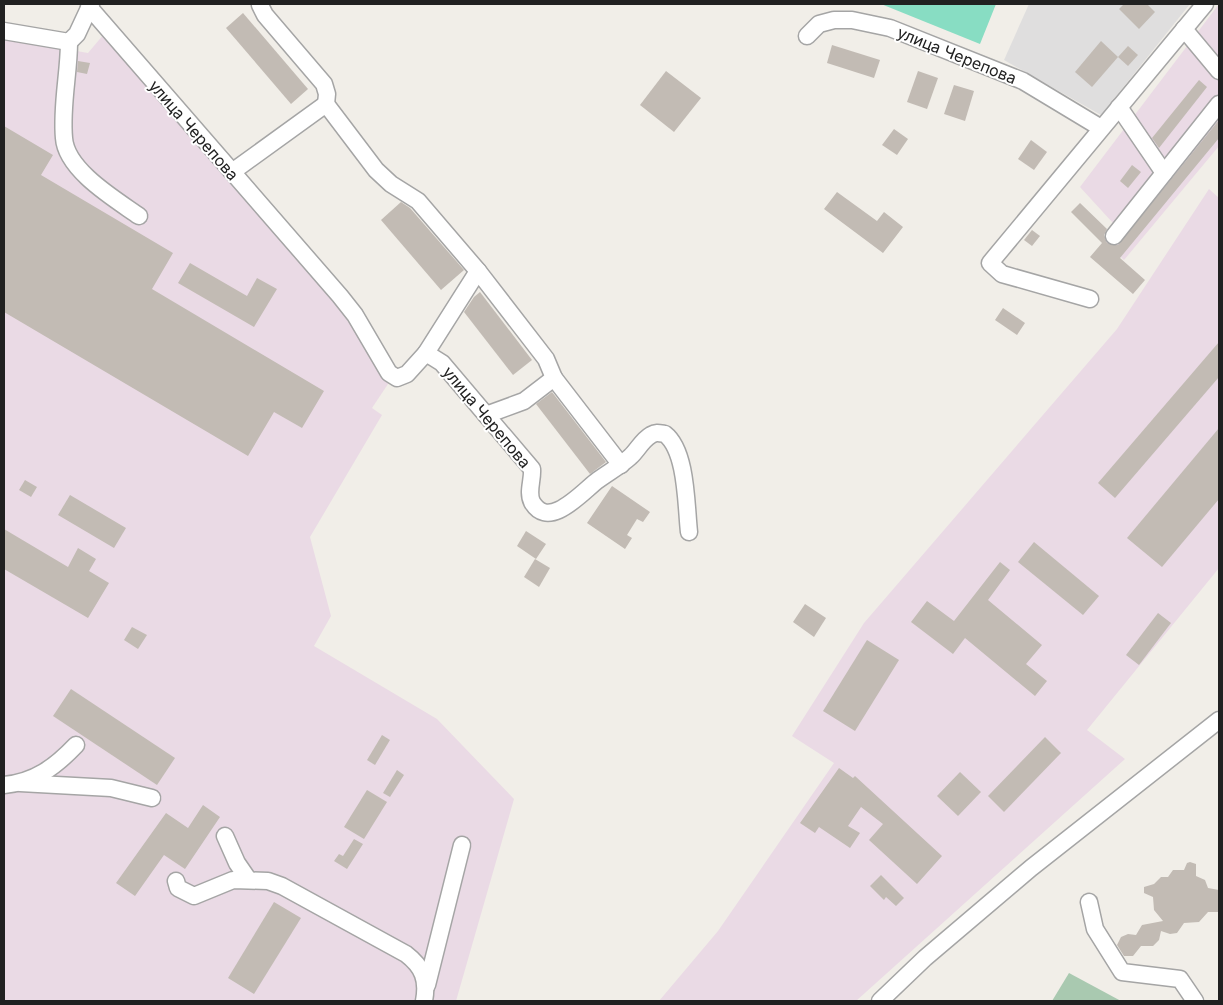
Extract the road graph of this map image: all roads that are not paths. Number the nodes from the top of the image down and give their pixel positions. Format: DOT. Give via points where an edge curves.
graph roads {
  1 [pos="260,4"];
  2 [pos="1205,4"];
  3 [pos="90,5"];
  4 [pos="1184,29"];
  5 [pos="4,31"];
  6 [pos="807,36"];
  7 [pos="69,42"];
  8 [pos="1219,71"];
  9 [pos="326,104"];
  10 [pos="1219,104"];
  11 [pos="1119,107"];
  12 [pos="1101,128"];
  13 [pos="232,172"];
  14 [pos="1164,173"];
  15 [pos="139,216"];
  16 [pos="1114,236"];
  17 [pos="478,271"];
  18 [pos="1090,299"];
  19 [pos="426,353"];
  20 [pos="554,378"];
  21 [pos="486,414"];
  22 [pos="620,465"];
  23 [pos="689,532"];
  24 [pos="1219,720"];
  25 [pos="76,745"];
  26 [pos="12,784"];
  27 [pos="152,798"];
  28 [pos="225,836"];
  29 [pos="462,845"];
  30 [pos="248,878"];
  31 [pos="176,881"];
  32 [pos="1089,902"];
  33 [pos="425,995"];
  34 [pos="880,1001"];
  35 [pos="1195,1001"];
  1 -- 9 [label="street" via="265,15 324,84"];
  2 -- 4 [label="street"];
  3 -- 7 [label="street, улица Черепова"];
  3 -- 13 [label="street, улица Черепова"];
  4 -- 8 [label="street"];
  4 -- 11 [label="street"];
  5 -- 7 [label="street"];
  6 -- 12 [label="street, улица Черепова" via="819,24 834,20 852,20 890,28 1023,81"];
  7 -- 15 [label="street" via="64,140 75,164 92,182"];
  9 -- 13 [label="street"];
  9 -- 17 [label="street" via="376,170 418,201"];
  10 -- 14 [label="street"];
  11 -- 12 [label="street"];
  11 -- 14 [label="street"];
  12 -- 18 [label="street" via="990,263 1002,274"];
  13 -- 19 [label="street, улица Черепова" via="355,315 389,373 397,378 407,374"];
  14 -- 16 [label="street"];
  17 -- 19 [label="street"];
  17 -- 20 [label="street" via="546,359"];
  19 -- 21 [label="street, улица Черепова" via="442,363"];
  20 -- 21 [label="street" via="524,402"];
  20 -- 22 [label="street"];
  21 -- 22 [label="street, улица Черепова" via="532,468 532,503 549,513 568,505"];
  22 -- 23 [label="street, улица Черепова" via="648,436 656,432 671,439 681,467"];
  24 -- 34 [label="street" via="1031,868 925,958"];
  25 -- 26 [label="street" via="60,762 37,778"];
  26 -- 27 [label="street" via="111,788"];
  28 -- 30 [label="street" via="237,864"];
  29 -- 33 [label="street"];
  30 -- 31 [label="street" via="233,880 194,896 178,888"];
  30 -- 33 [label="street" via="268,880 282,886 406,954 418,963 424,974"];
  32 -- 35 [label="street" via="1095,929 1122,972 1180,979"];
}
